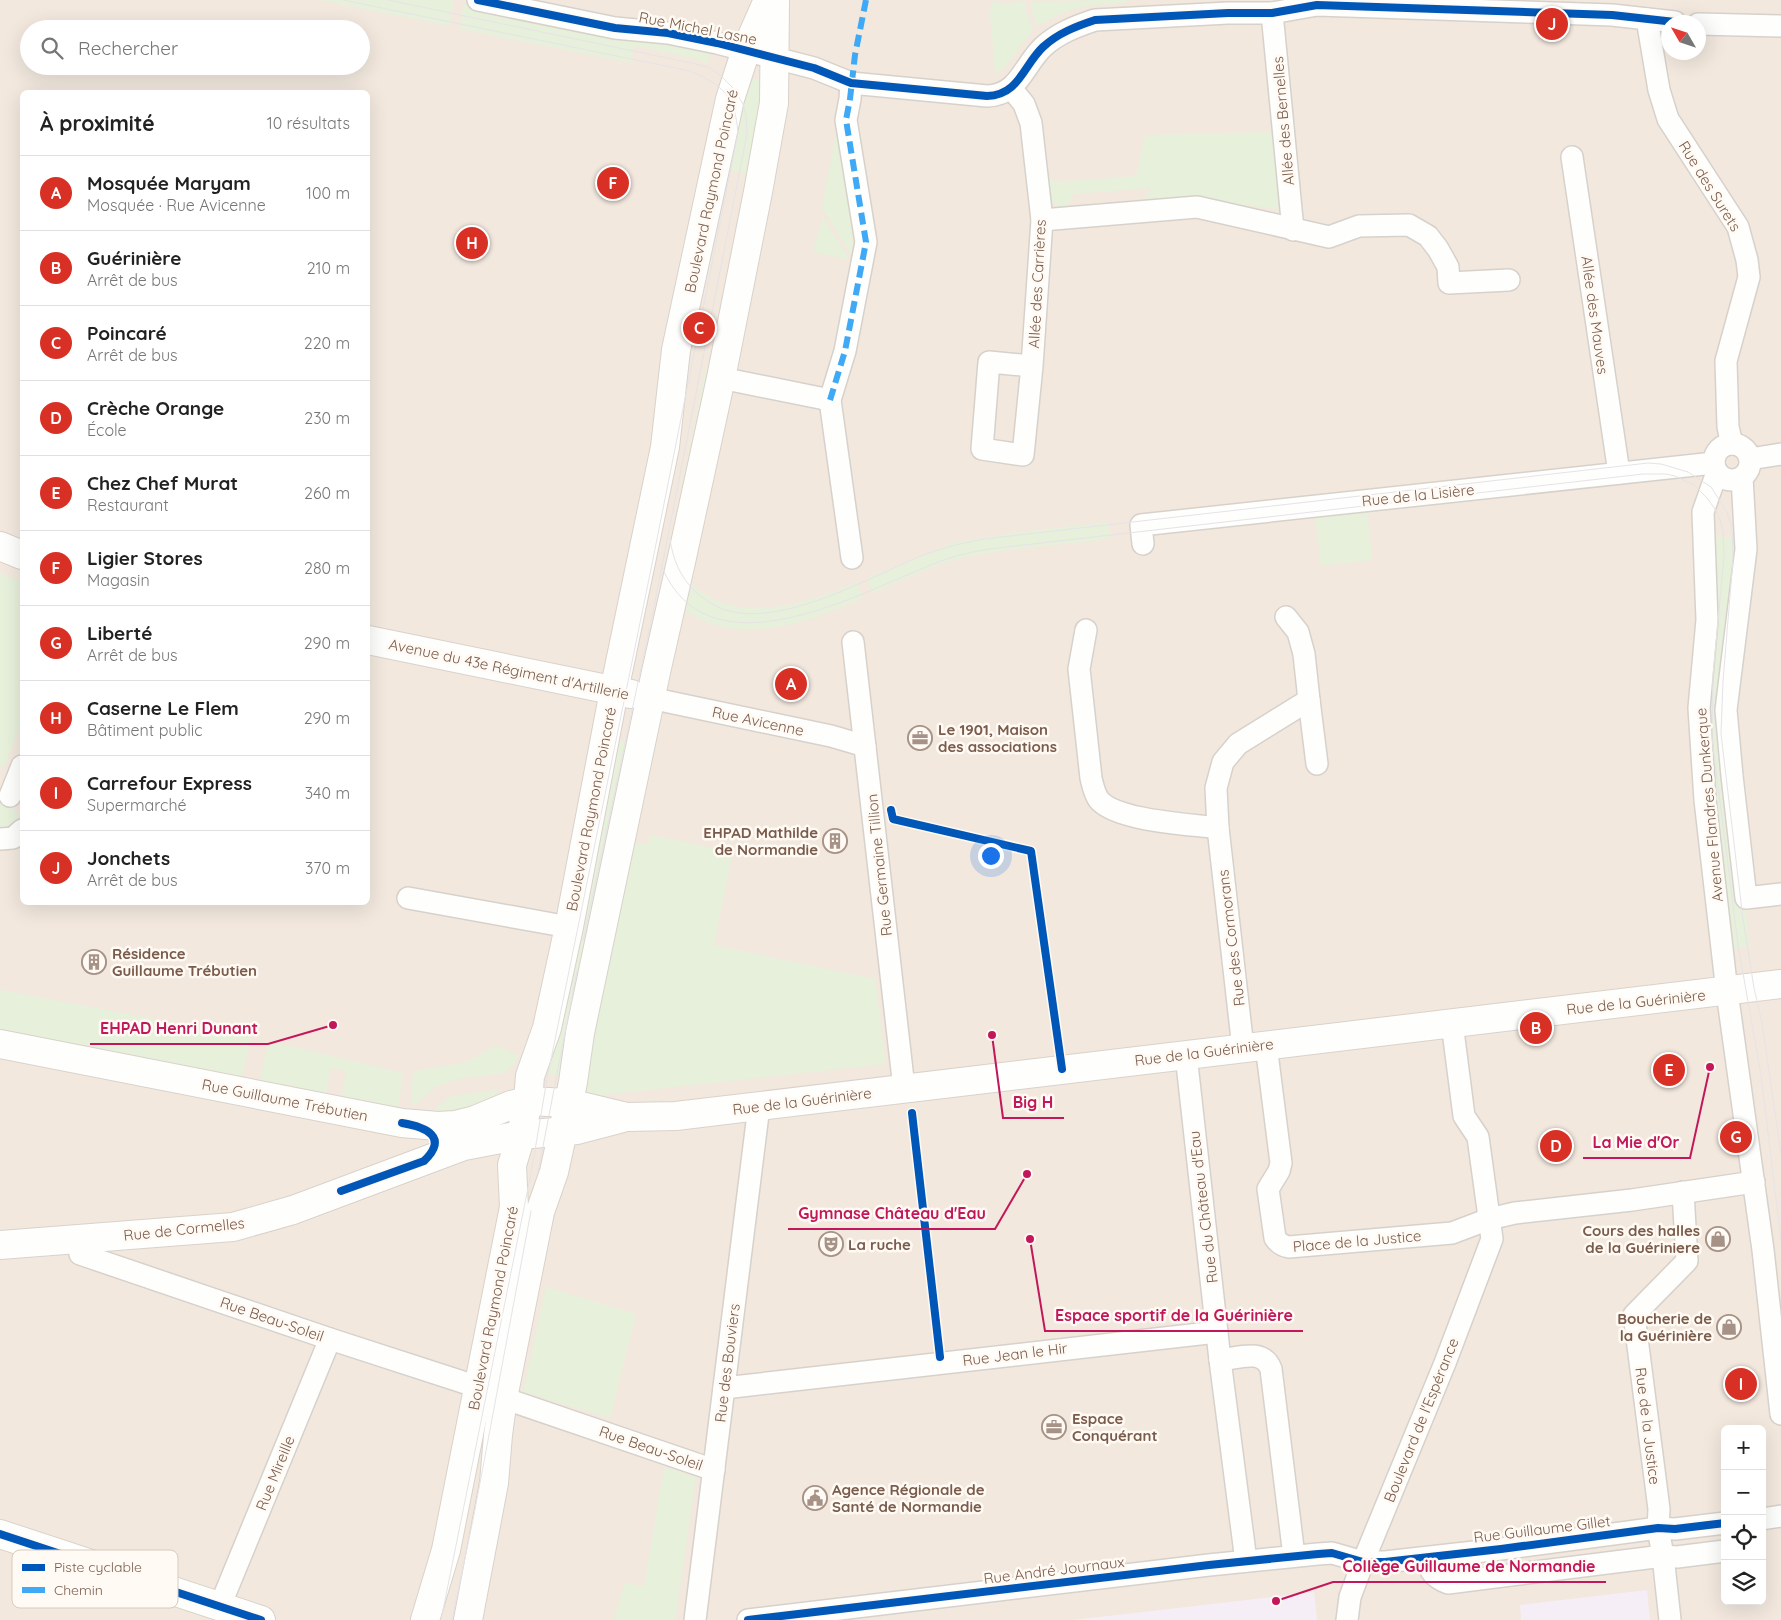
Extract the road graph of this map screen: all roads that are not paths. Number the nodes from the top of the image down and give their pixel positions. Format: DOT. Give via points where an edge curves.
graph roads {
  1 [pos="768,0"];
  2 [pos="775,0"];
  3 [pos="486,1"];
  4 [pos="1371,3"];
  5 [pos="1272,13"];
  6 [pos="1647,19"];
  7 [pos="1661,20"];
  8 [pos="1706,24"];
  9 [pos="1781,26"];
  10 [pos="746,50"];
  11 [pos="774,57"];
  12 [pos="851,83"];
  13 [pos="1011,88"];
  14 [pos="1572,156"];
  15 [pos="1042,220"];
  16 [pos="1293,230"];
  17 [pos="1509,280"];
  18 [pos="1032,366"];
  19 [pos="721,378"];
  20 [pos="830,400"];
  21 [pos="1732,444"];
  22 [pos="1781,454"];
  23 [pos="1716,467"];
  24 [pos="1746,468"];
  25 [pos="1619,473"];
  26 [pos="1142,544"];
  27 [pos="0,546"];
  28 [pos="20,553"];
  29 [pos="852,558"];
  30 [pos="1286,617"];
  31 [pos="1086,630"];
  32 [pos="370,640"];
  33 [pos="853,642"];
  34 [pos="614,691"];
  35 [pos="650,698"];
  36 [pos="1309,700"];
  37 [pos="865,746"];
  38 [pos="1317,764"];
  39 [pos="20,772"];
  40 [pos="11,799"];
  41 [pos="1218,828"];
  42 [pos="20,832"];
  43 [pos="0,839"];
  44 [pos="1781,894"];
  45 [pos="408,898"];
  46 [pos="569,927"];
  47 [pos="1781,984"];
  48 [pos="1727,992"];
  49 [pos="1452,1023"];
  50 [pos="0,1044"];
  51 [pos="1255,1046"];
  52 [pos="1186,1055"];
  53 [pos="904,1088"];
  54 [pos="528,1101"];
  55 [pos="569,1103"];
  56 [pos="759,1106"];
  57 [pos="627,1117"];
  58 [pos="418,1125"];
  59 [pos="563,1132"];
  60 [pos="521,1135"];
  61 [pos="424,1161"];
  62 [pos="1754,1182"];
  63 [pos="1683,1192"];
  64 [pos="1489,1219"];
  65 [pos="77,1239"];
  66 [pos="0,1245"];
  67 [pos="1217,1332"];
  68 [pos="330,1339"];
  69 [pos="1220,1360"];
  70 [pos="478,1387"];
  71 [pos="724,1388"];
  72 [pos="503,1398"];
  73 [pos="1781,1414"];
  74 [pos="714,1470"];
  75 [pos="1781,1516"];
  76 [pos="1766,1518"];
  77 [pos="1721,1523"];
  78 [pos="1658,1528"];
  79 [pos="0,1534"];
  80 [pos="49,1550"];
  81 [pos="1721,1552"];
  82 [pos="1294,1556"];
  83 [pos="1663,1556"];
  84 [pos="1428,1558"];
  85 [pos="1246,1561"];
  86 [pos="1363,1562"];
  87 [pos="178,1592"];
  88 [pos="220,1606"];
  89 [pos="261,1620"];
  90 [pos="425,1620"];
  91 [pos="468,1620"];
  92 [pos="695,1620"];
  93 [pos="748,1620"];
  94 [pos="1347,1620"];
  95 [pos="1670,1620"];
  1 -- 10 [label="main road, Boulevard Raymond Poincaré"];
  2 -- 11 [label="main road, Boulevard Raymond Poincaré"];
  3 -- 10 [label="street, Rue Michel Lasne" via="615,28 668,33"];
  4 -- 5 [label="street" via="1317,5"];
  4 -- 6 [label="street"];
  5 -- 13 [label="street" via="1095,20 1075,27 1044,46"];
  5 -- 16 [label="street, Allée des Bernelles"];
  6 -- 7 [label="street"];
  6 -- 21 [label="street, Rue des Surets" via="1659,90 1668,119 1738,227 1748,260 1749,277 1726,361 1728,427"];
  8 -- 9 [label="street"];
  10 -- 11 [label="street, Rue Michel Lasne"];
  10 -- 34 [label="main road, Boulevard Raymond Poincaré" via="730,99 676,350 665,447"];
  11 -- 12 [label="street, Rue Michel Lasne"];
  11 -- 19 [label="main road, Boulevard Raymond Poincaré" via="772,114"];
  12 -- 13 [label="street, Rue Michel Lasne" via="986,96"];
  12 -- 20 [label="street" via="846,120 866,242 845,351"];
  13 -- 15 [label="street, Allée des Carrières" via="1024,104 1031,122"];
  14 -- 25 [label="street, Allée des Mauves"];
  15 -- 16 [label="street" via="1197,207"];
  15 -- 18 [label="street, Allée des Carrières"];
  16 -- 17 [label="street" via="1329,237 1359,226 1409,225 1428,236 1438,249 1448,267 1449,283"];
  19 -- 20 [label="street"];
  19 -- 35 [label="main road, Boulevard Raymond Poincaré"];
  20 -- 29 [label="street"];
  21 -- 23 [label="street" via="1720,449 1715,457"];
  21 -- 24 [label="street" via="1743,447"];
  22 -- 24 [label="street"];
  23 -- 24 [label="street" via="1722,476 1730,480"];
  23 -- 25 [label="street, Rue de la Lisière"];
  23 -- 48 [label="street, Avenue Flandres Dunkerque" via="1703,512 1707,620 1699,708 1705,800"];
  24 -- 44 [label="street, Avenue Flandres Dunkerque" via="1746,549 1726,710 1746,898"];
  25 -- 26 [label="street, Rue de la Lisière" via="1141,525"];
  27 -- 28 [label="main road"];
  30 -- 36 [label="street" via="1298,632"];
  31 -- 41 [label="street" via="1080,669 1091,778 1100,801 1113,810 1135,817"];
  32 -- 34 [label="main road, Avenue du 43e Régiment d'Artillerie"];
  33 -- 37 [label="street, Rue Germaine Tillion"];
  34 -- 35 [label="main road, Avenue du 43e Régiment d'Artillerie"];
  34 -- 46 [label="main road, Boulevard Raymond Poincaré"];
  35 -- 37 [label="street, Rue Avicenne"];
  35 -- 55 [label="main road, Boulevard Raymond Poincaré" via="580,1033"];
  36 -- 38 [label="street"];
  36 -- 41 [label="street, Rue des Cormorans" via="1238,744 1223,762 1216,788"];
  37 -- 53 [label="street, Rue Germaine Tillion"];
  39 -- 40 [label="street"];
  41 -- 51 [label="street, Rue des Cormorans"];
  42 -- 43 [label="street" via="13,838"];
  45 -- 46 [label="street"];
  46 -- 54 [label="main road, Boulevard Raymond Poincaré" via="547,1028 530,1076"];
  47 -- 48 [label="main road, Rue de la Guérinière"];
  48 -- 49 [label="main road, Rue de la Guérinière"];
  48 -- 62 [label="street, Avenue Flandres Dunkerque"];
  49 -- 51 [label="main road, Rue de la Guérinière"];
  49 -- 64 [label="street" via="1464,1116 1478,1138"];
  50 -- 58 [label="main road, Rue Guillaume Trébutien"];
  51 -- 52 [label="main road, Rue de la Guérinière"];
  51 -- 64 [label="street, Place de la Justice" via="1281,1163 1268,1190 1275,1238 1281,1245 1289,1247 1452,1232"];
  52 -- 53 [label="main road, Rue de la Guérinière"];
  52 -- 67 [label="street, Rue du Château d'Eau"];
  53 -- 56 [label="main road, Rue de la Guérinière"];
  54 -- 55 [label="main road, Rue Guillaume Trébutien"];
  54 -- 58 [label="main road, Rue Guillaume Trébutien" via="455,1125"];
  54 -- 60 [label="main road, Boulevard Raymond Poincaré"];
  55 -- 57 [label="main road, Rue de la Guérinière"];
  55 -- 59 [label="main road, Boulevard Raymond Poincaré"];
  56 -- 57 [label="main road, Rue de la Guérinière" via="676,1116"];
  56 -- 71 [label="street, Rue des Bouviers"];
  57 -- 59 [label="main road, Rue de la Guérinière"];
  58 -- 61 [label="street" via="430,1132 436,1142"];
  59 -- 60 [label="main road, Rue de Cormelles"];
  59 -- 72 [label="main road, Boulevard Raymond Poincaré" via="540,1212"];
  60 -- 61 [label="main road, Rue de Cormelles" via="464,1146"];
  60 -- 70 [label="main road, Boulevard Raymond Poincaré" via="512,1165 514,1206"];
  61 -- 65 [label="main road, Rue de Cormelles" via="293,1210 233,1227"];
  62 -- 63 [label="street, Place de la Justice"];
  62 -- 73 [label="street, Avenue Flandres Dunkerque"];
  63 -- 64 [label="street, Place de la Justice"];
  63 -- 78 [label="street, Rue de la Justice" via="1687,1261 1634,1315 1659,1509"];
  64 -- 86 [label="street, Boulevard de l'Espérance" via="1492,1239"];
  65 -- 66 [label="main road, Rue de Cormelles"];
  65 -- 68 [label="street, Rue Beau-Soleil" via="80,1254"];
  67 -- 69 [label="street, Rue du Château d'Eau"];
  67 -- 71 [label="street, Rue Jean le Hir"];
  68 -- 70 [label="street, Rue Beau-Soleil"];
  68 -- 88 [label="street, Rue Mireille"];
  69 -- 82 [label="street" via="1257,1355 1266,1360 1271,1369"];
  69 -- 85 [label="street, Rue du Château d'Eau"];
  70 -- 90 [label="main road, Boulevard Raymond Poincaré" via="446,1550"];
  71 -- 74 [label="street, Rue des Bouviers"];
  72 -- 74 [label="street, Rue Beau-Soleil"];
  72 -- 91 [label="main road, Boulevard Raymond Poincaré" via="494,1482"];
  74 -- 92 [label="street, Rue des Bouviers"];
  75 -- 76 [label="street"];
  77 -- 78 [label="street, Rue Guillaume Gillet"];
  78 -- 83 [label="street, Rue de la Justice"];
  78 -- 84 [label="street, Rue Guillaume Gillet"];
  79 -- 80 [label="main road"];
  81 -- 83 [label="street"];
  82 -- 85 [label="street, Rue André Journaux"];
  82 -- 86 [label="street, Rue André Journaux" via="1332,1553"];
  83 -- 84 [label="street" via="1448,1583 1433,1575"];
  83 -- 95 [label="street, Rue de la Justice"];
  84 -- 86 [label="street, Rue Guillaume Gillet"];
  85 -- 93 [label="street, Rue André Journaux"];
  86 -- 94 [label="street, Boulevard de l'Espérance" via="1350,1597"];
  87 -- 88 [label="main road"];
  88 -- 89 [label="main road"];
}
